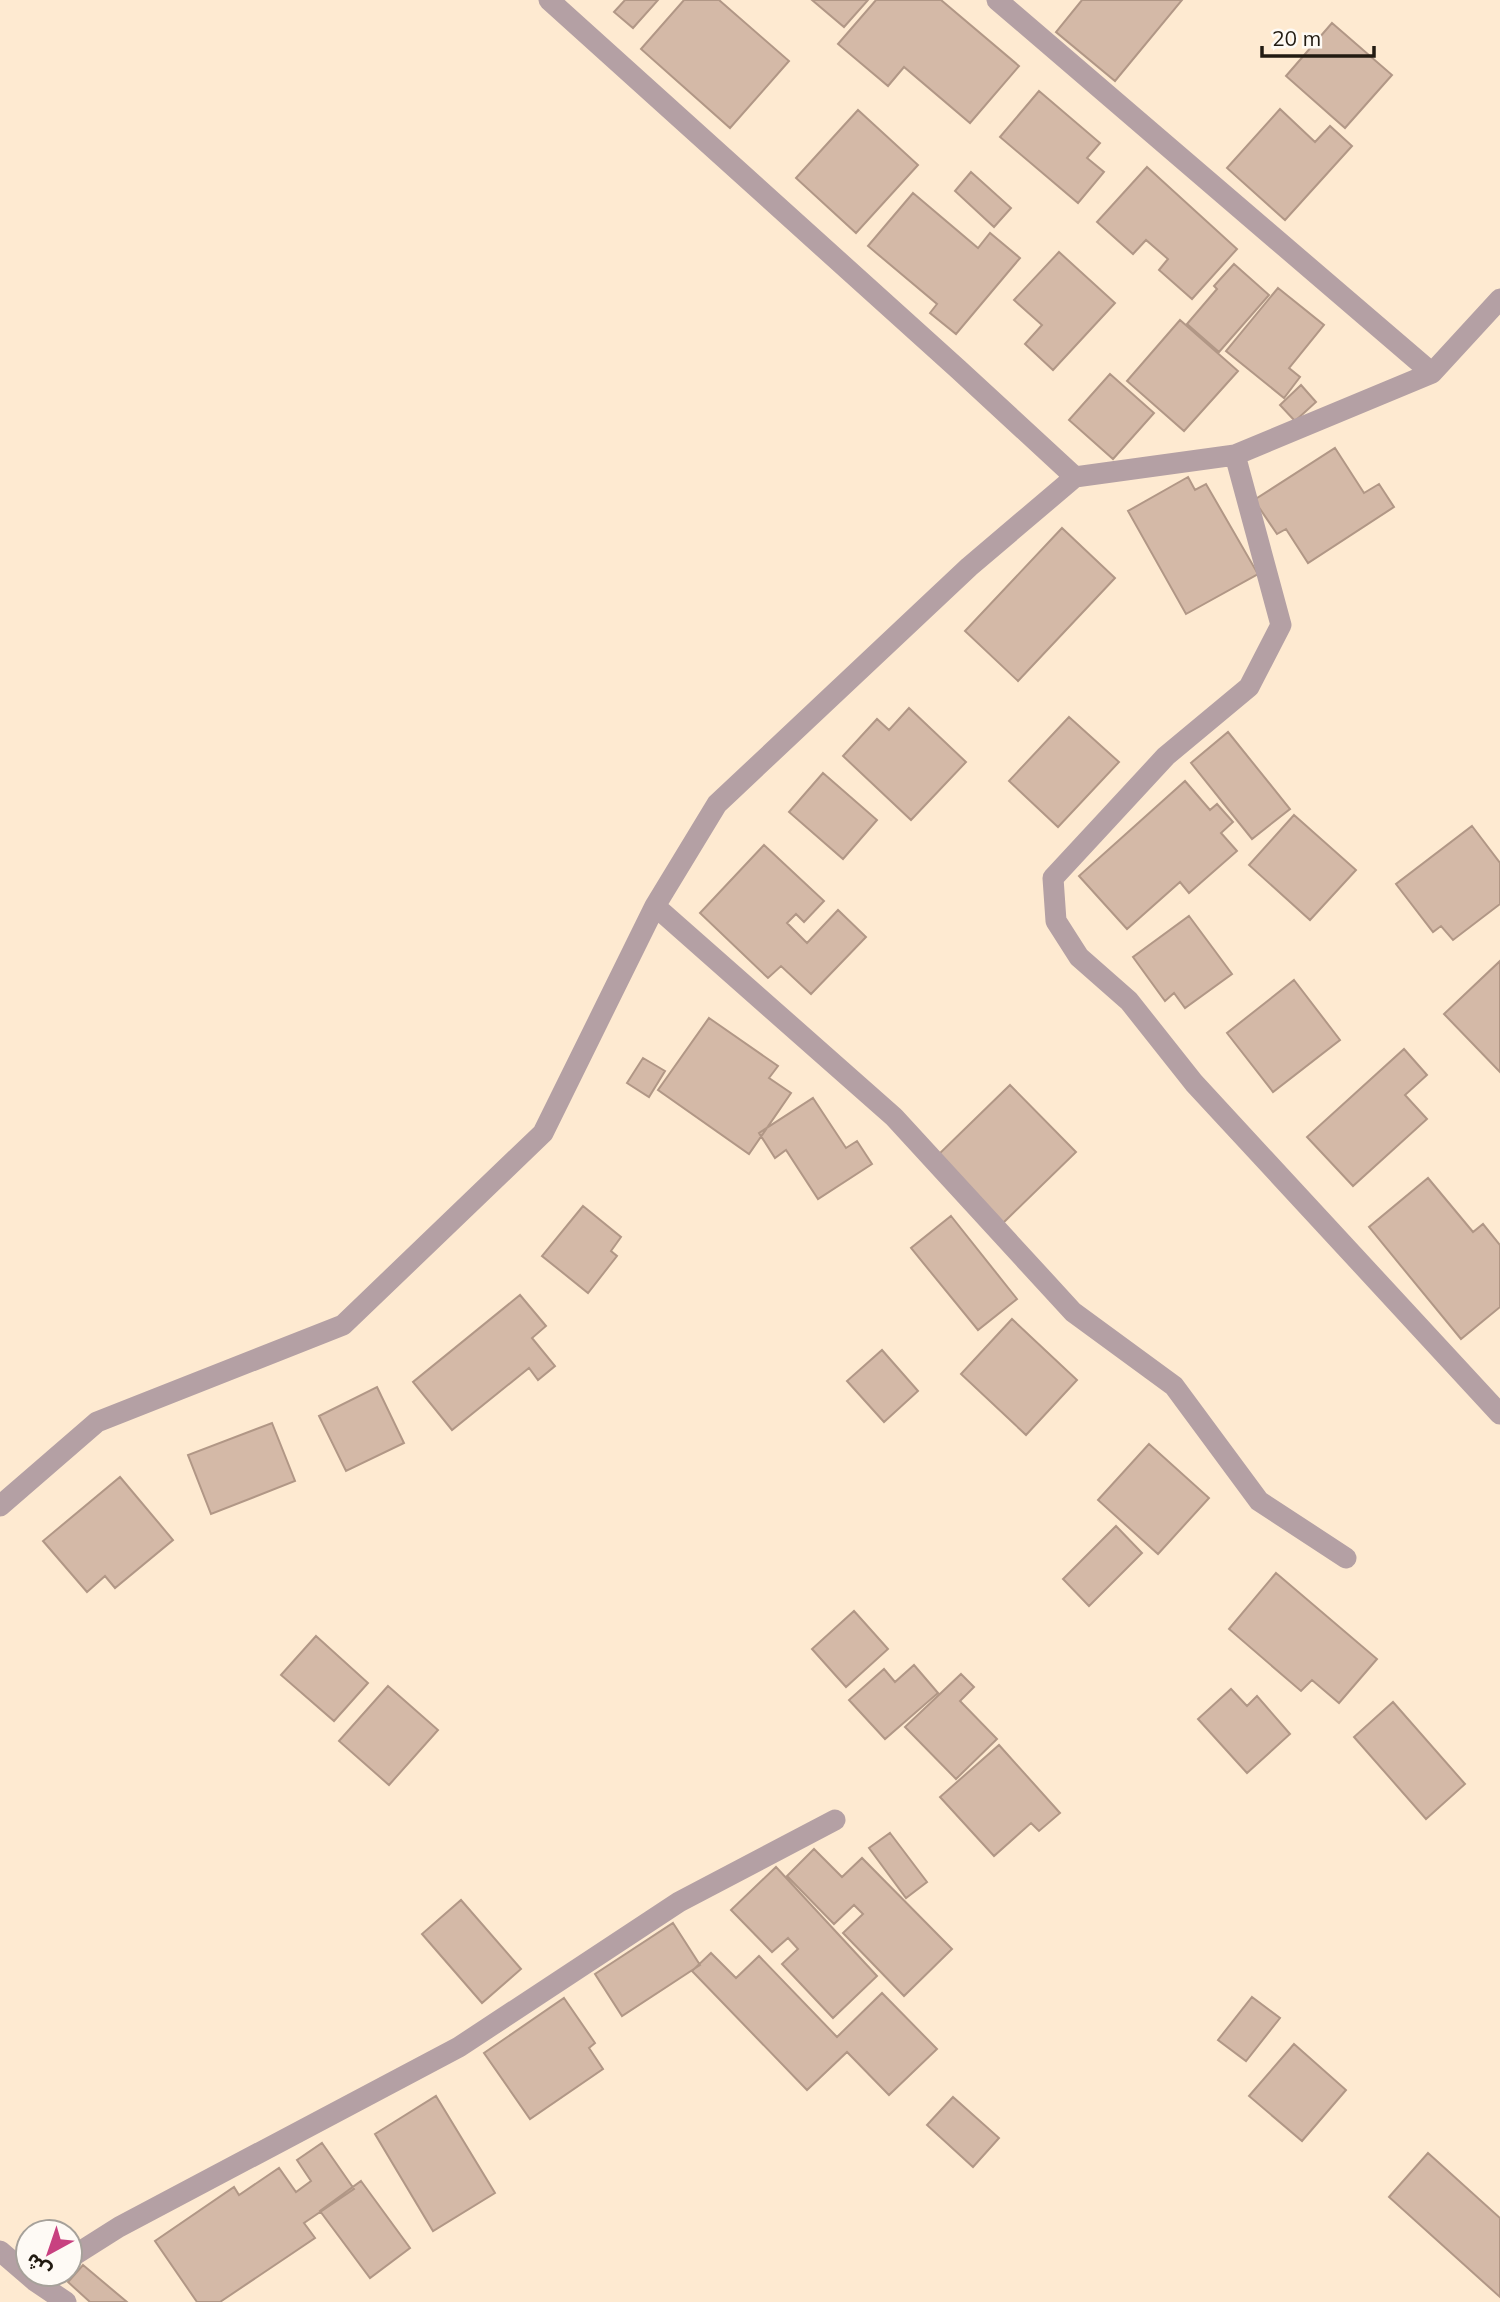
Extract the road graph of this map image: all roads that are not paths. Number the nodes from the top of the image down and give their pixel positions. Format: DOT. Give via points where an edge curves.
graph roads {
  1 [pos="549,0"];
  2 [pos="996,0"];
  3 [pos="1500,299"];
  4 [pos="1432,373"];
  5 [pos="1235,455"];
  6 [pos="1075,477"];
  7 [pos="655,906"];
  8 [pos="1500,1414"];
  9 [pos="0,1506"];
  10 [pos="1346,1558"];
  11 [pos="835,1820"];
  12 [pos="84,2249"];
  13 [pos="51,2288"];
  14 [pos="66,2302"];
  1 -- 6 [label="street"];
  2 -- 4 [label="street"];
  3 -- 4 [label="street"];
  4 -- 5 [label="street"];
  5 -- 6 [label="street"];
  5 -- 8 [label="street" via="1281,625 1249,687 1166,756 1053,878 1056,921 1079,957 1129,1001 1194,1083"];
  6 -- 7 [label="street" via="969,566 717,804"];
  7 -- 9 [label="street" via="543,1133 343,1325 97,1422"];
  7 -- 10 [label="street" via="894,1117 1073,1312 1174,1386 1258,1501"];
  11 -- 12 [label="street" via="679,1902 459,2047"];
  13 -- 14 [label="street"];
}
